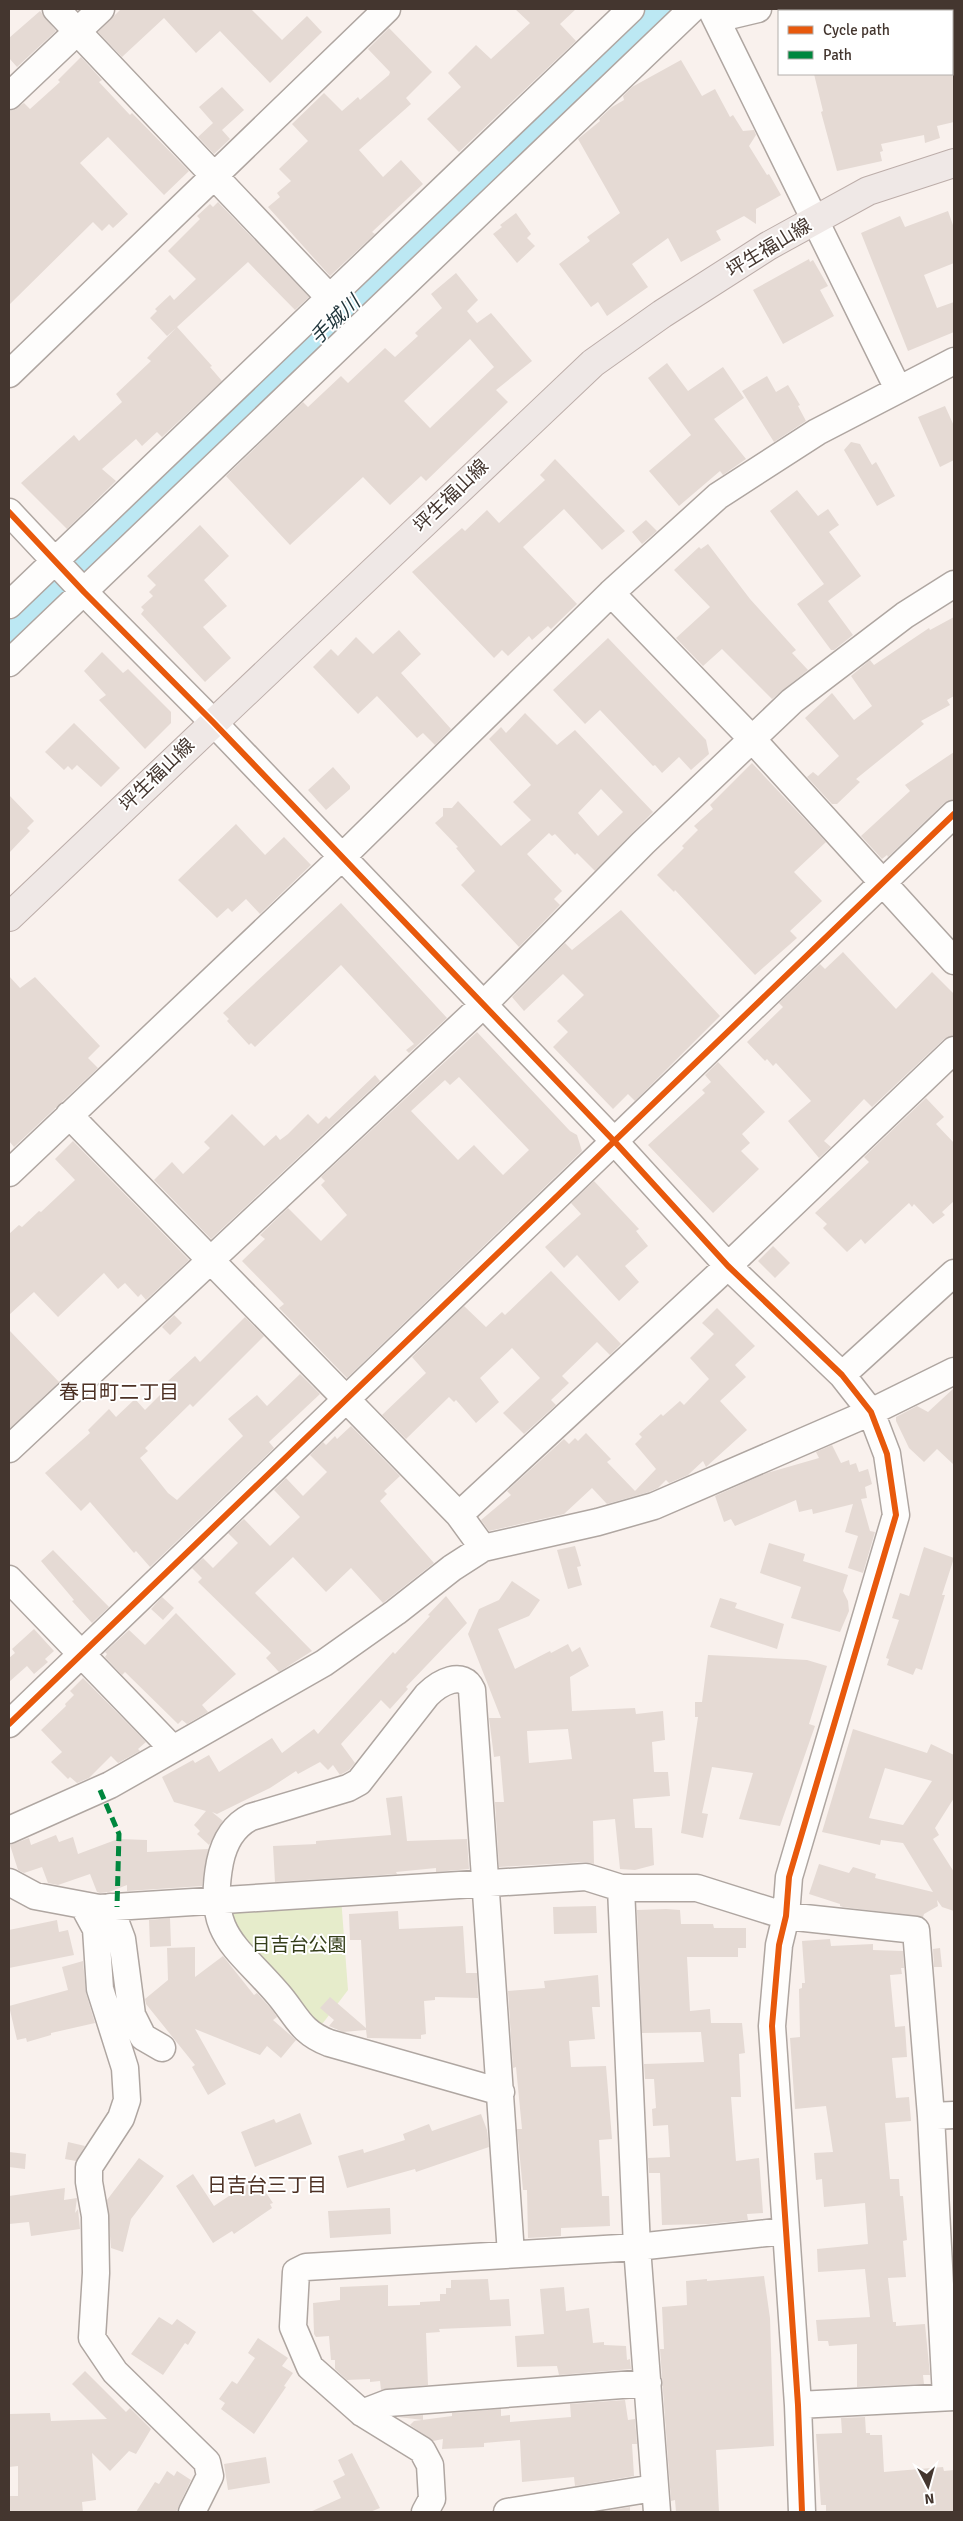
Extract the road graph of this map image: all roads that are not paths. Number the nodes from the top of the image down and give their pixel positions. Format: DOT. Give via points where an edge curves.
graph roads {
  1 [pos="56,9"];
  2 [pos="101,9"];
  3 [pos="387,9"];
  4 [pos="632,9"];
  5 [pos="692,9"];
  6 [pos="758,9"];
  7 [pos="714,14"];
  8 [pos="77,32"];
  9 [pos="9,96"];
  10 [pos="954,163"];
  11 [pos="215,175"];
  12 [pos="816,220"];
  13 [pos="329,297"];
  14 [pos="954,360"];
  15 [pos="9,374"];
  16 [pos="898,389"];
  17 [pos="9,512"];
  18 [pos="69,576"];
  19 [pos="954,584"];
  20 [pos="611,593"];
  21 [pos="9,604"];
  22 [pos="9,662"];
  23 [pos="213,722"];
  24 [pos="752,739"];
  25 [pos="954,814"];
  26 [pos="342,857"];
  27 [pos="882,884"];
  28 [pos="9,917"];
  29 [pos="954,961"];
  30 [pos="482,1005"];
  31 [pos="954,1050"];
  32 [pos="69,1115"];
  33 [pos="615,1142"];
  34 [pos="9,1173"];
  35 [pos="211,1260"];
  36 [pos="728,1266"];
  37 [pos="954,1273"];
  38 [pos="954,1371"];
  39 [pos="842,1375"];
  40 [pos="346,1401"];
  41 [pos="871,1412"];
  42 [pos="9,1449"];
  43 [pos="459,1515"];
  44 [pos="483,1548"];
  45 [pos="9,1579"];
  46 [pos="82,1655"];
  47 [pos="9,1724"];
  48 [pos="173,1749"];
  49 [pos="9,1830"];
  50 [pos="9,1882"];
  51 [pos="486,1885"];
  52 [pos="621,1888"];
  53 [pos="217,1901"];
  54 [pos="83,1905"];
  55 [pos="110,1907"];
  56 [pos="786,1916"];
  57 [pos="162,2048"];
  58 [pos="501,2092"];
  59 [pos="942,2116"];
  60 [pos="785,2231"];
  61 [pos="637,2247"];
  62 [pos="511,2254"];
  63 [pos="946,2254"];
  64 [pos="648,2383"];
  65 [pos="950,2397"];
  66 [pos="798,2405"];
  67 [pos="362,2413"];
  68 [pos="656,2500"];
  69 [pos="192,2512"];
  70 [pos="425,2512"];
  71 [pos="507,2512"];
  72 [pos="802,2512"];
  1 -- 8 [label="street"];
  2 -- 8 [label="street"];
  3 -- 11 [label="street"];
  4 -- 13 [label="street"];
  5 -- 18 [label="street"];
  6 -- 7 [label="street"];
  7 -- 12 [label="street"];
  8 -- 9 [label="street"];
  8 -- 11 [label="street"];
  10 -- 12 [label="main road, 坪生福山線" via="868,191"];
  11 -- 13 [label="street"];
  11 -- 15 [label="street"];
  12 -- 16 [label="street"];
  12 -- 23 [label="main road, 坪生福山線" via="727,272 593,363"];
  13 -- 18 [label="street"];
  14 -- 16 [label="street"];
  16 -- 20 [label="street" via="817,432 718,496"];
  17 -- 18 [label="street"];
  18 -- 21 [label="street"];
  18 -- 22 [label="street"];
  18 -- 23 [label="street"];
  19 -- 24 [label="street" via="905,615 839,664 792,701"];
  20 -- 24 [label="street"];
  20 -- 26 [label="street"];
  23 -- 26 [label="street"];
  23 -- 28 [label="main road, 坪生福山線"];
  24 -- 27 [label="street"];
  24 -- 30 [label="street"];
  25 -- 27 [label="street"];
  26 -- 30 [label="street"];
  26 -- 32 [label="street"];
  27 -- 29 [label="street"];
  27 -- 33 [label="street"];
  30 -- 33 [label="street"];
  30 -- 35 [label="street"];
  31 -- 36 [label="street"];
  32 -- 34 [label="street"];
  32 -- 35 [label="street"];
  33 -- 36 [label="street"];
  33 -- 40 [label="street"];
  35 -- 40 [label="street"];
  35 -- 42 [label="street"];
  36 -- 39 [label="street"];
  36 -- 43 [label="street"];
  37 -- 39 [label="street"];
  38 -- 41 [label="street"];
  39 -- 41 [label="street"];
  40 -- 43 [label="street"];
  40 -- 46 [label="street"];
  41 -- 44 [label="street" via="654,1506"];
  41 -- 56 [label="street" via="887,1454 896,1514 789,1877"];
  43 -- 44 [label="street"];
  44 -- 48 [label="street" via="324,1663"];
  45 -- 46 [label="street"];
  46 -- 47 [label="street"];
  46 -- 48 [label="street"];
  48 -- 49 [label="street" via="110,1785"];
  50 -- 54 [label="street" via="35,1896"];
  51 -- 52 [label="street" via="586,1877"];
  51 -- 53 [label="street"];
  51 -- 53 [label="street" via="472,1690 469,1683 459,1678 434,1688 427,1695 359,1782 241,1822 221,1858"];
  51 -- 58 [label="street"];
  52 -- 56 [label="street" via="697,1888"];
  52 -- 61 [label="street"];
  53 -- 55 [label="street"];
  53 -- 58 [label="street" via="220,1923 227,1938 277,1992 309,2033 329,2043"];
  54 -- 55 [label="street"];
  54 -- 69 [label="street" via="96,1929 100,1989 125,2068 127,2100 121,2118 89,2167 96,2226 92,2338 115,2372 207,2462 210,2476"];
  55 -- 57 [label="street" via="122,1939 132,2015 144,2037"];
  56 -- 59 [label="street" via="916,1930"];
  56 -- 60 [label="street" via="772,2026"];
  58 -- 62 [label="street"];
  59 -- 63 [label="street"];
  60 -- 61 [label="street"];
  60 -- 66 [label="street"];
  61 -- 62 [label="street"];
  61 -- 64 [label="street"];
  62 -- 67 [label="street" via="306,2267 296,2272 293,2327 310,2367"];
  63 -- 65 [label="street"];
  64 -- 67 [label="street" via="388,2404"];
  64 -- 68 [label="street"];
  65 -- 66 [label="street"];
  66 -- 72 [label="street"];
  67 -- 70 [label="street" via="422,2450 430,2465 432,2499"];
  68 -- 71 [label="street"];
}
